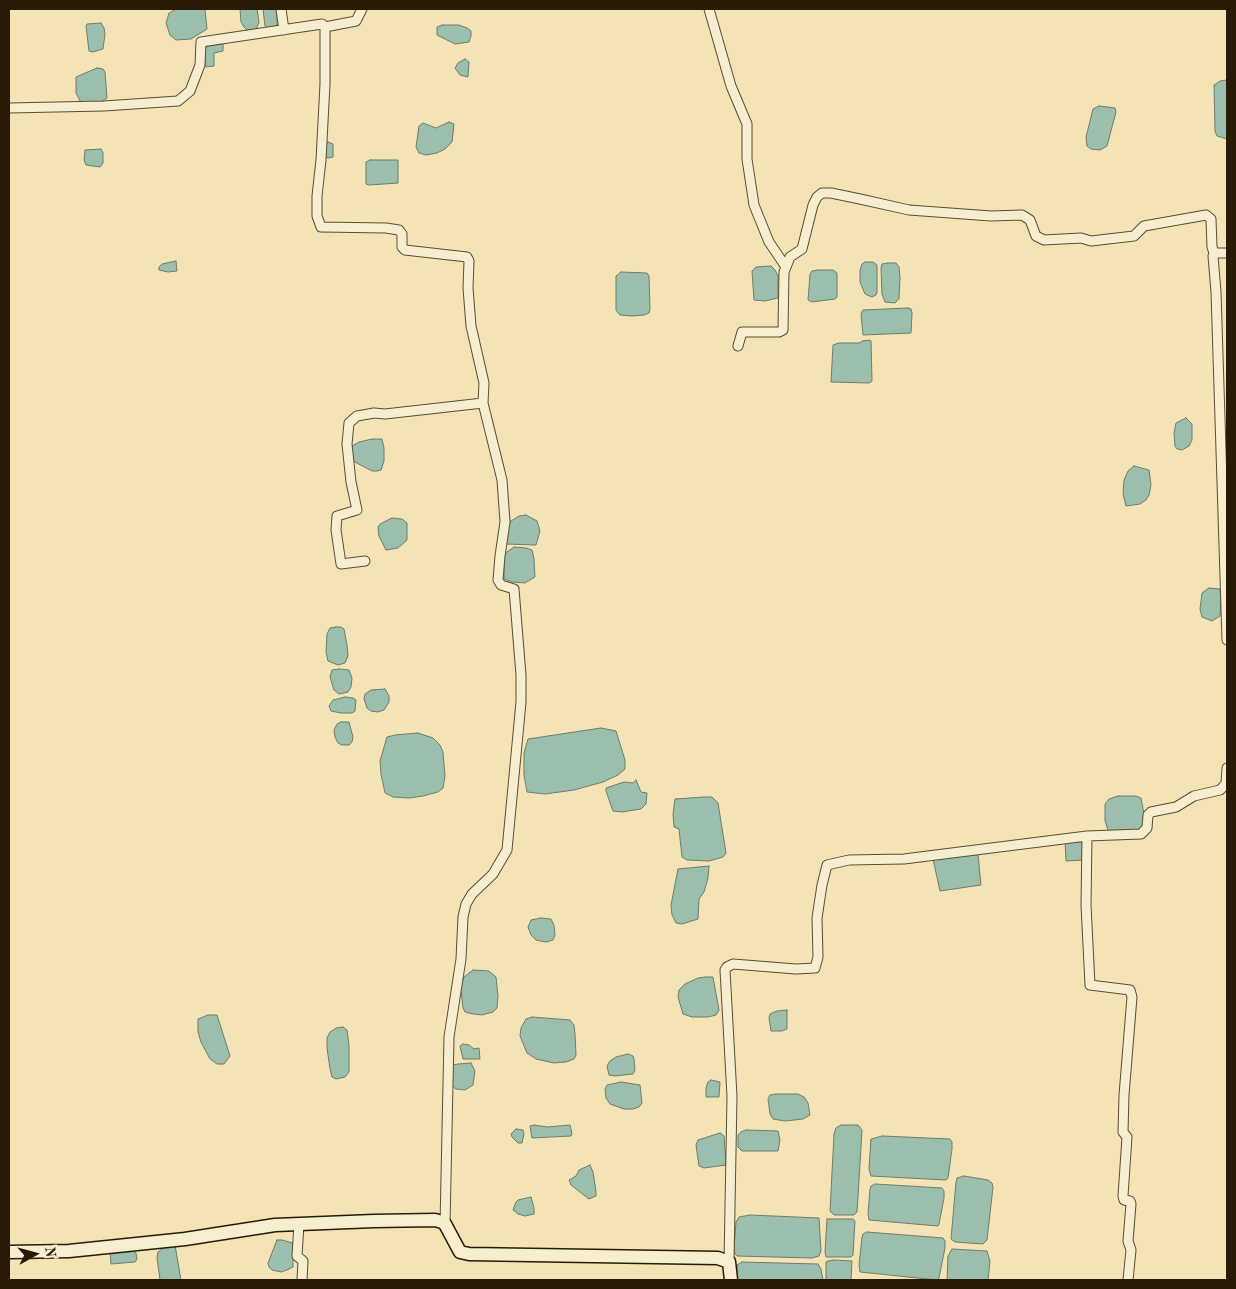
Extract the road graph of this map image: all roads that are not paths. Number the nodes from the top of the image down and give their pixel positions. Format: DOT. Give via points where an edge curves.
graph roads {
  1 [pos="281,9"];
  2 [pos="362,9"];
  3 [pos="708,9"];
  4 [pos="325,27"];
  5 [pos="284,30"];
  6 [pos="9,108"];
  7 [pos="1214,253"];
  8 [pos="1227,253"];
  9 [pos="786,267"];
  10 [pos="738,346"];
  11 [pos="483,403"];
  12 [pos="365,561"];
  13 [pos="1227,640"];
  14 [pos="1227,768"];
  15 [pos="1087,836"];
  16 [pos="299,1224"];
  17 [pos="445,1224"];
  18 [pos="9,1252"];
  19 [pos="729,1262"];
  20 [pos="302,1280"];
  21 [pos="731,1280"];
  22 [pos="1128,1280"];
  1 -- 5 [label="street"];
  2 -- 4 [label="street" via="356,21"];
  3 -- 9 [label="street" via="731,86 747,124 747,159 754,205 769,242"];
  4 -- 5 [label="street" via="322,24"];
  4 -- 11 [label="street" via="318,222 321,227 399,230 402,247 406,250 467,257 471,326 484,383"];
  5 -- 6 [label="street" via="201,42 200,65 190,91 178,101"];
  7 -- 8 [label="street"];
  7 -- 9 [label="street" via="1208,215 1144,226 1134,236 1091,241 1081,238 1040,240 1030,220 1022,215 909,210 822,193 813,205 802,249 790,257"];
  7 -- 13 [label="street"];
  9 -- 10 [label="street" via="783,330 742,332"];
  11 -- 12 [label="street" via="374,413 357,416 349,423 347,444 357,510 338,516 336,530 341,564"];
  11 -- 17 [label="street" via="502,480 506,522 498,580 501,585 514,589 521,702 507,850 493,874 472,894 462,917 461,959 449,1037"];
  14 -- 15 [label="street" via="1226,783 1220,790 1194,796 1176,807 1151,812 1147,828 1141,834"];
  15 -- 19 [label="street" via="904,859 832,863 827,865 822,885 815,968 733,964 727,967 732,1096"];
  15 -- 22 [label="street" via="1090,985 1130,990 1132,997 1123,1122 1123,1132 1127,1137 1123,1196 1131,1204"];
  16 -- 17 [label="main road" via="439,1220"];
  16 -- 18 [label="main road" via="78,1250"];
  16 -- 20 [label="street" via="297,1256 303,1261"];
  17 -- 19 [label="main road" via="457,1249 469,1254 718,1258"];
  19 -- 21 [label="main road"];
}
